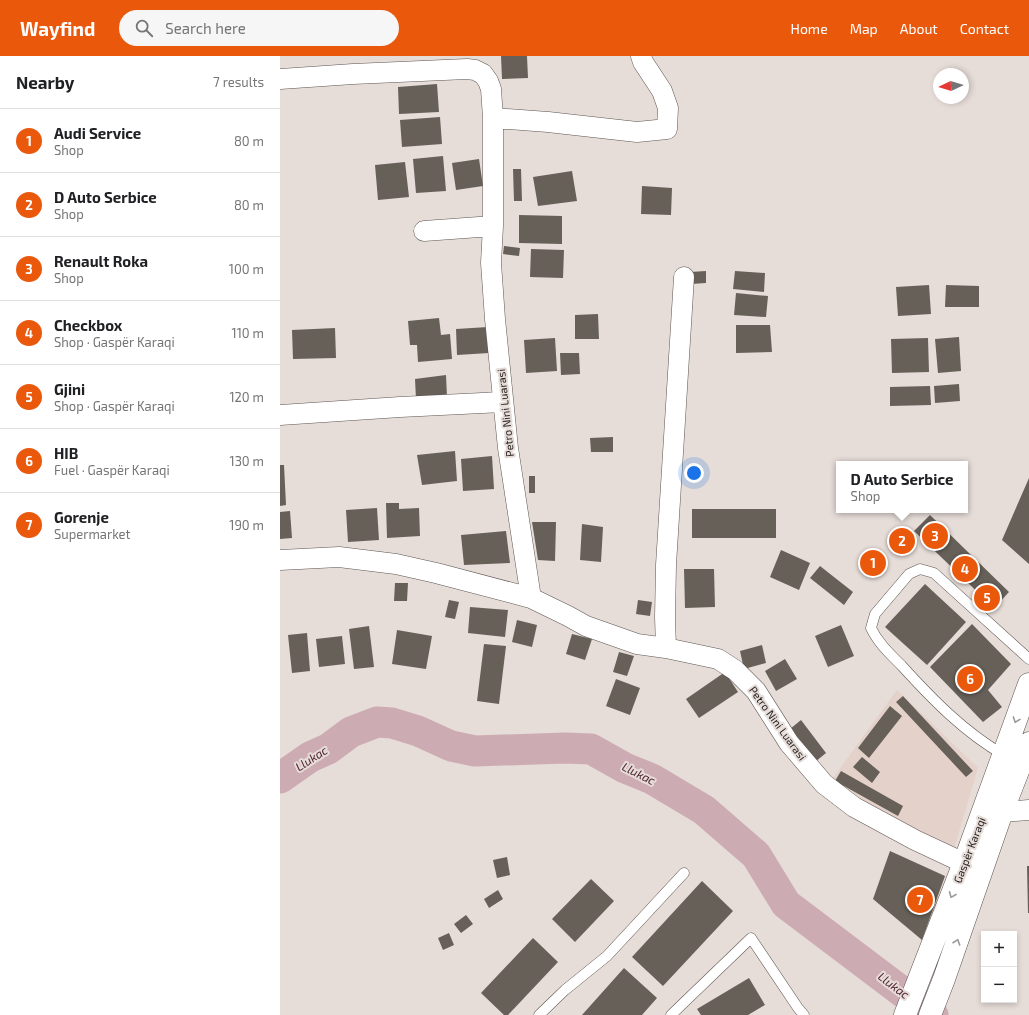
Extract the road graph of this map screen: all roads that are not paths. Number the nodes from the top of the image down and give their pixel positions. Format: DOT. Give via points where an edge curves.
graph roads {
  1 [pos="641,56"];
  2 [pos="280,79"];
  3 [pos="493,118"];
  4 [pos="493,226"];
  5 [pos="424,231"];
  6 [pos="684,277"];
  7 [pos="503,402"];
  8 [pos="280,415"];
  9 [pos="280,560"];
  10 [pos="531,598"];
  11 [pos="666,648"];
  12 [pos="1029,659"];
  13 [pos="1029,684"];
  14 [pos="1021,755"];
  15 [pos="1029,810"];
  16 [pos="1002,812"];
  17 [pos="964,863"];
  18 [pos="684,873"];
  19 [pos="539,1015"];
  20 [pos="671,1015"];
  21 [pos="804,1015"];
  22 [pos="905,1015"];
  23 [pos="930,1015"];
  1 -- 3 [label="street" via="662,91 668,108 667,129 637,132"];
  2 -- 3 [label="street, Petro Nini Luarasi" via="476,70 483,74 491,89"];
  3 -- 4 [label="street, Petro Nini Luarasi"];
  4 -- 5 [label="street"];
  4 -- 7 [label="street, Petro Nini Luarasi" via="491,263"];
  6 -- 11 [label="street" via="666,565"];
  7 -- 8 [label="street" via="400,406"];
  7 -- 10 [label="street, Petro Nini Luarasi"];
  9 -- 10 [label="street, Petro Nini Luarasi" via="339,557 396,564"];
  10 -- 11 [label="street, Petro Nini Luarasi" via="586,626 637,644"];
  11 -- 17 [label="street, Petro Nini Luarasi" via="718,659 735,670 756,691 789,743 824,784 854,808"];
  12 -- 14 [label="lane" via="934,573 920,569 910,574 875,614 871,628 876,639 892,656 969,732"];
  13 -- 14 [label="main road, Gaspër Karaqi, one-way"];
  14 -- 16 [label="main road, Gaspër Karaqi"];
  14 -- 17 [label="main road, Gaspër Karaqi"];
  15 -- 16 [label="street"];
  23 -- 16 [label="main road, Gaspër Karaqi, one-way"];
  17 -- 22 [label="main road, Gaspër Karaqi, one-way"];
  18 -- 19 [label="lane" via="607,956"];
  20 -- 21 [label="lane" via="751,938"];
}
